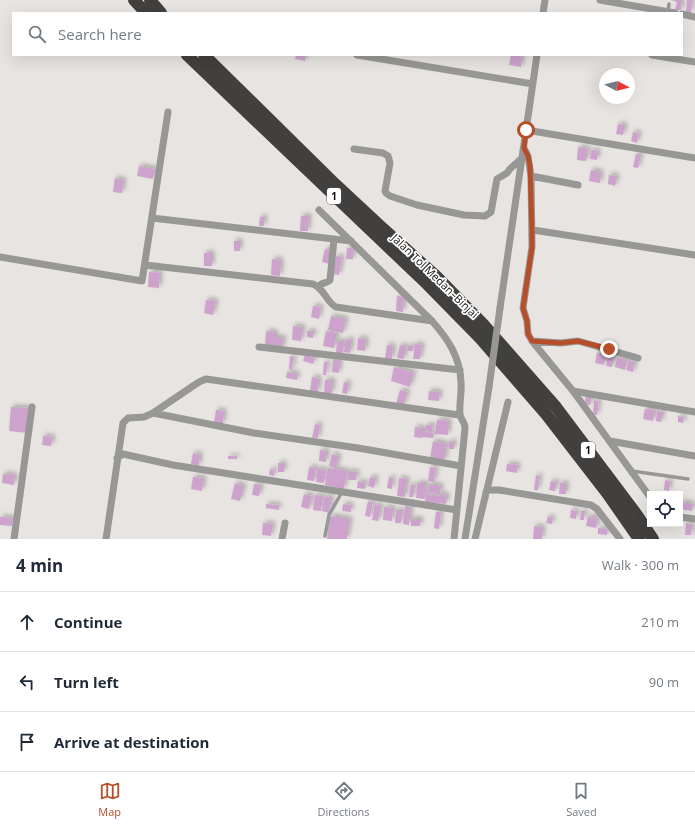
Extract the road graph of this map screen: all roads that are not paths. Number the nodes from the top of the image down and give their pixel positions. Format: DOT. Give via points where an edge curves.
graph roads {
  1 [pos="134,0"];
  2 [pos="150,0"];
  3 [pos="545,0"];
  4 [pos="600,0"];
  5 [pos="669,4"];
  6 [pos="145,12"];
  7 [pos="160,12"];
  8 [pos="544,12"];
  9 [pos="671,12"];
  10 [pos="683,14"];
  11 [pos="695,17"];
  12 [pos="188,56"];
  13 [pos="205,56"];
  14 [pos="363,56"];
  15 [pos="537,56"];
  16 [pos="658,56"];
  17 [pos="695,62"];
  18 [pos="533,84"];
  19 [pos="168,112"];
  20 [pos="526,130"];
  21 [pos="524,148"];
  22 [pos="354,149"];
  23 [pos="522,158"];
  24 [pos="695,158"];
  25 [pos="531,176"];
  26 [pos="578,185"];
  27 [pos="320,210"];
  28 [pos="152,218"];
  29 [pos="532,230"];
  30 [pos="334,239"];
  31 [pos="351,241"];
  32 [pos="695,255"];
  33 [pos="0,257"];
  34 [pos="145,265"];
  35 [pos="319,286"];
  36 [pos="432,321"];
  37 [pos="532,341"];
  38 [pos="259,347"];
  39 [pos="638,358"];
  40 [pos="460,370"];
  41 [pos="573,391"];
  42 [pos="508,402"];
  43 [pos="32,407"];
  44 [pos="695,412"];
  45 [pos="153,413"];
  46 [pos="460,416"];
  47 [pos="610,441"];
  48 [pos="695,456"];
  49 [pos="117,458"];
  50 [pos="461,466"];
  51 [pos="631,471"];
  52 [pos="688,479"];
  53 [pos="342,492"];
  54 [pos="486,492"];
  55 [pos="647,492"];
  56 [pos="457,510"];
  57 [pos="683,517"];
  58 [pos="695,519"];
  59 [pos="285,523"];
  60 [pos="325,536"];
  61 [pos="14,539"];
  62 [pos="106,539"];
  63 [pos="282,539"];
  64 [pos="454,539"];
  65 [pos="465,539"];
  66 [pos="475,539"];
  67 [pos="620,539"];
  68 [pos="639,539"];
  69 [pos="654,539"];
  1 -- 6 [label="highway"];
  2 -- 7 [label="highway"];
  3 -- 8 [label="street"];
  4 -- 9 [label="street"];
  5 -- 9 [label="lane"];
  10 -- 11 [label="street"];
  12 -- 68 [label="highway, Jalan Tol Medan–Binjai / 1" via="427,284 480,338 546,414 607,492"];
  13 -- 69 [label="highway, Jalan Tol Medan–Binjai / 1" via="483,324 556,407"];
  14 -- 18 [label="street"];
  15 -- 18 [label="street"];
  16 -- 17 [label="street"];
  18 -- 20 [label="street"];
  19 -- 28 [label="street"];
  20 -- 21 [label="street"];
  20 -- 24 [label="street"];
  21 -- 23 [label="street"];
  21 -- 25 [label="street"];
  22 -- 23 [label="street" via="388,156 390,163 385,191 390,196 472,216 485,216 491,212 497,179"];
  23 -- 65 [label="street, bridge"];
  25 -- 26 [label="street"];
  25 -- 29 [label="street"];
  27 -- 31 [label="street"];
  28 -- 30 [label="street"];
  28 -- 34 [label="street"];
  29 -- 32 [label="street"];
  29 -- 37 [label="street" via="531,258 523,308 528,334"];
  30 -- 31 [label="street"];
  30 -- 35 [label="street" via="330,280"];
  31 -- 36 [label="street"];
  33 -- 34 [label="street" via="142,281"];
  34 -- 35 [label="street"];
  35 -- 36 [label="street" via="336,307"];
  36 -- 40 [label="street" via="452,346"];
  37 -- 39 [label="street" via="578,341"];
  37 -- 41 [label="street"];
  38 -- 40 [label="street"];
  40 -- 46 [label="street"];
  41 -- 44 [label="street"];
  41 -- 47 [label="street"];
  42 -- 54 [label="street"];
  43 -- 61 [label="street"];
  45 -- 46 [label="street" via="206,379"];
  45 -- 49 [label="street" via="126,420"];
  45 -- 50 [label="street" via="254,433"];
  46 -- 50 [label="street" via="465,425"];
  47 -- 48 [label="street"];
  47 -- 51 [label="street"];
  49 -- 53 [label="street" via="125,454 172,465"];
  49 -- 62 [label="street"];
  50 -- 56 [label="street"];
  51 -- 52 [label="lane"];
  51 -- 55 [label="street"];
  53 -- 56 [label="street"];
  53 -- 60 [label="lane" via="329,515"];
  54 -- 66 [label="street"];
  54 -- 67 [label="street" via="499,490 591,505"];
  56 -- 64 [label="street"];
  57 -- 58 [label="street"];
  59 -- 63 [label="street"];
}
